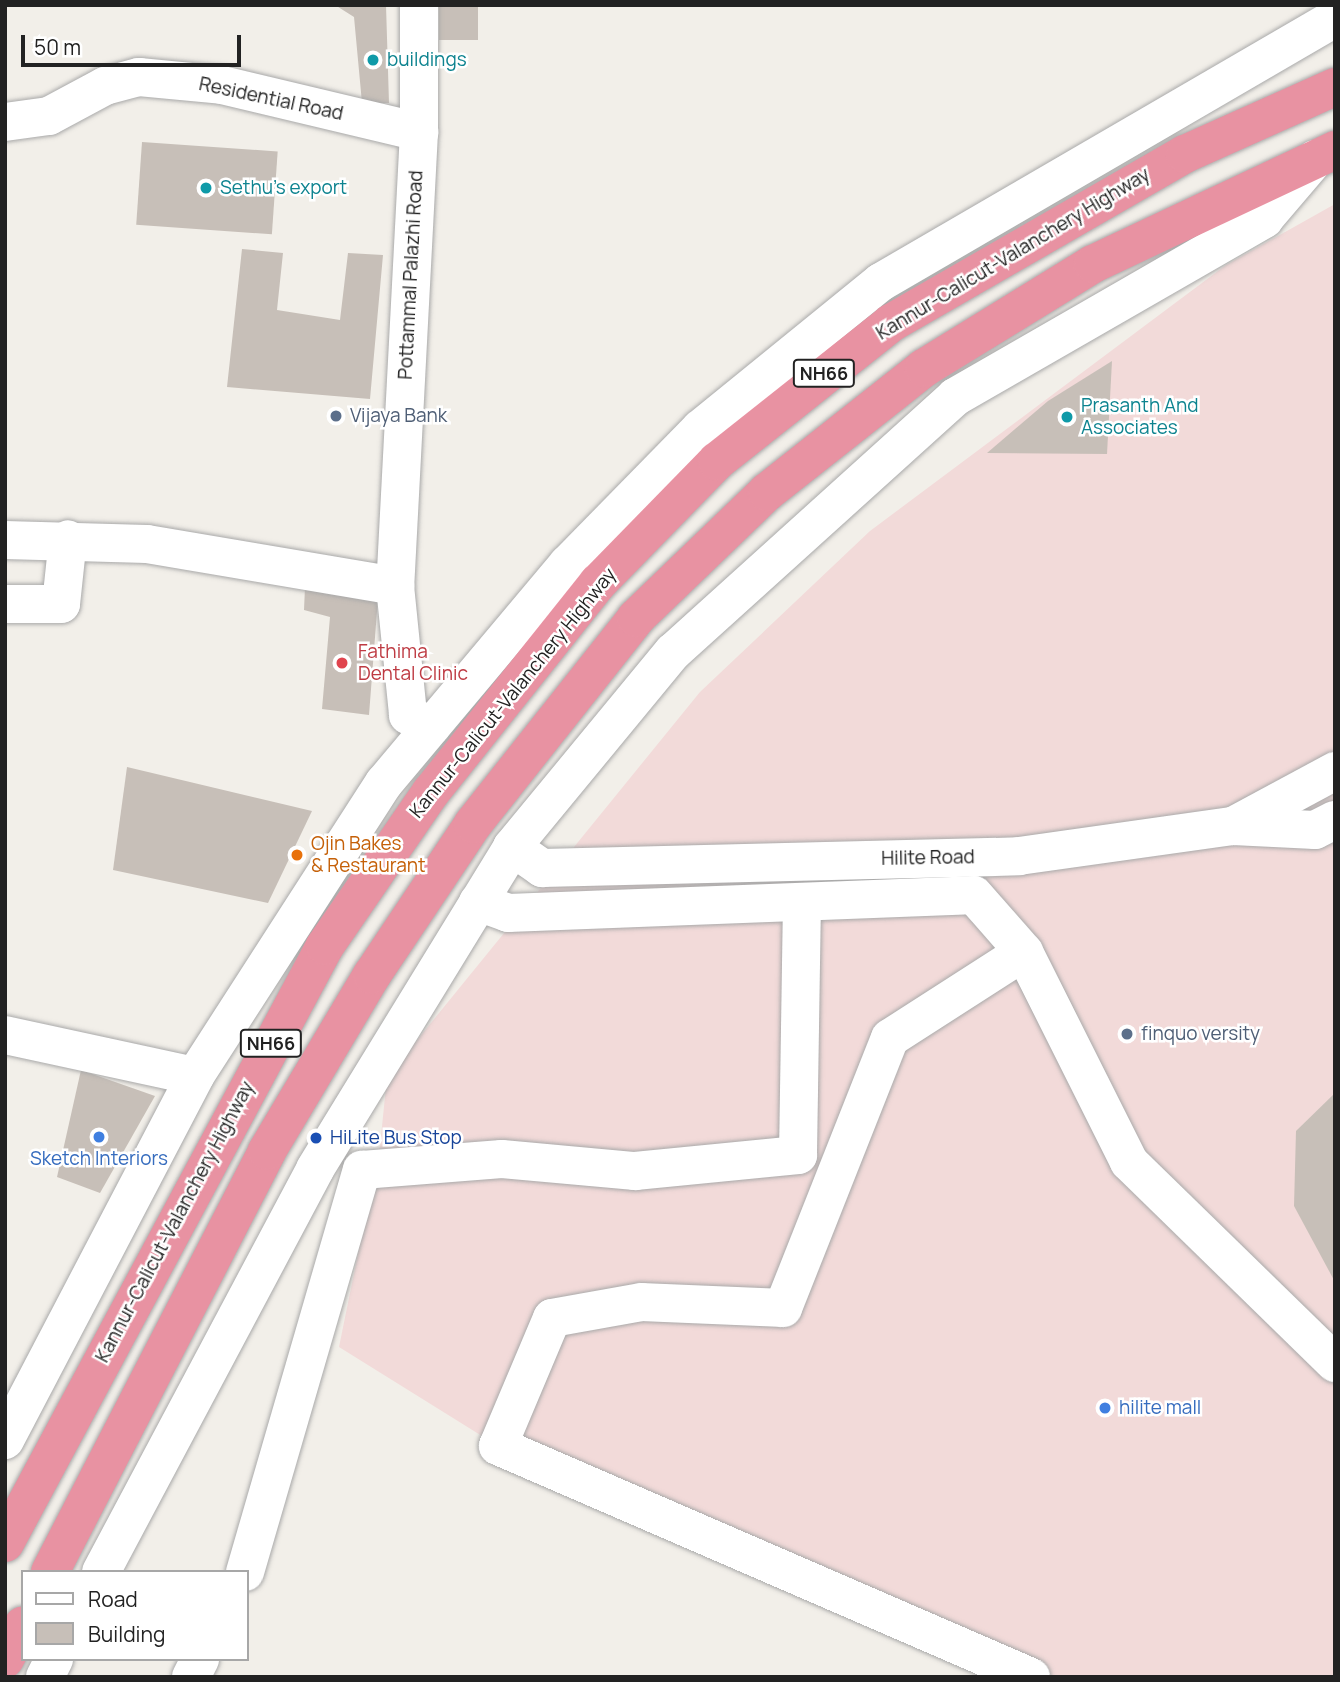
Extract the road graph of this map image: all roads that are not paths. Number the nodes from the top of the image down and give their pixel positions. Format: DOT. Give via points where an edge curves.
graph roads {
  1 [pos="419,5"];
  2 [pos="1335,18"];
  3 [pos="1335,87"];
  4 [pos="5,122"];
  5 [pos="419,132"];
  6 [pos="1325,154"];
  7 [pos="68,539"];
  8 [pos="5,540"];
  9 [pos="395,586"];
  10 [pos="5,604"];
  11 [pos="432,726"];
  12 [pos="1335,771"];
  13 [pos="1335,820"];
  14 [pos="1233,825"];
  15 [pos="512,847"];
  16 [pos="478,902"];
  17 [pos="802,906"];
  18 [pos="1024,952"];
  19 [pos="5,1035"];
  20 [pos="195,1076"];
  21 [pos="1335,1363"];
  22 [pos="5,1440"];
  23 [pos="5,1543"];
  24 [pos="51,1570"];
  25 [pos="101,1570"];
  26 [pos="246,1570"];
  27 [pos="21,1629"];
  28 [pos="5,1659"];
  29 [pos="53,1661"];
  30 [pos="199,1661"];
  31 [pos="44,1677"];
  32 [pos="191,1677"];
  33 [pos="1031,1677"];
  1 -- 5 [label="street, Pottammal Palazhi Road"];
  2 -- 11 [label="street" via="881,282 701,429 568,564"];
  3 -- 23 [label="highway, Kannur-Calicut-Valanchery Highway / NH66" via="1185,154 891,323 717,461 598,583 431,792 325,946"];
  4 -- 5 [label="street, Residential Road" via="49,116 105,86 139,77 222,85"];
  5 -- 9 [label="street, Pottammal Palazhi Road"];
  6 -- 15 [label="street" via="1264,219 955,397 673,652"];
  6 -- 24 [label="highway, NH66" via="1093,264 924,368 767,492 636,618 473,824 372,975 267,1151"];
  7 -- 8 [label="street"];
  7 -- 9 [label="street" via="216,553"];
  7 -- 10 [label="street" via="61,604"];
  9 -- 11 [label="street, Pottammal Palazhi Road" via="408,716"];
  11 -- 20 [label="street" via="384,783"];
  12 -- 14 [label="street, Hilite Road"];
  13 -- 14 [label="street" via="1315,830"];
  14 -- 15 [label="street, Hilite Road" via="1005,856 542,868"];
  15 -- 16 [label="street"];
  16 -- 17 [label="street" via="508,914"];
  16 -- 25 [label="street" via="315,1169"];
  17 -- 18 [label="street" via="974,895"];
  17 -- 26 [label="street" via="798,1155 635,1171 502,1159 362,1170"];
  18 -- 21 [label="street" via="1129,1162"];
  18 -- 33 [label="street" via="890,1038 783,1308 642,1302 552,1318 498,1446"];
  19 -- 20 [label="street"];
  20 -- 22 [label="street"];
  27 -- 28 [label="highway"];
  29 -- 31 [label="street"];
  30 -- 32 [label="street"];
}
